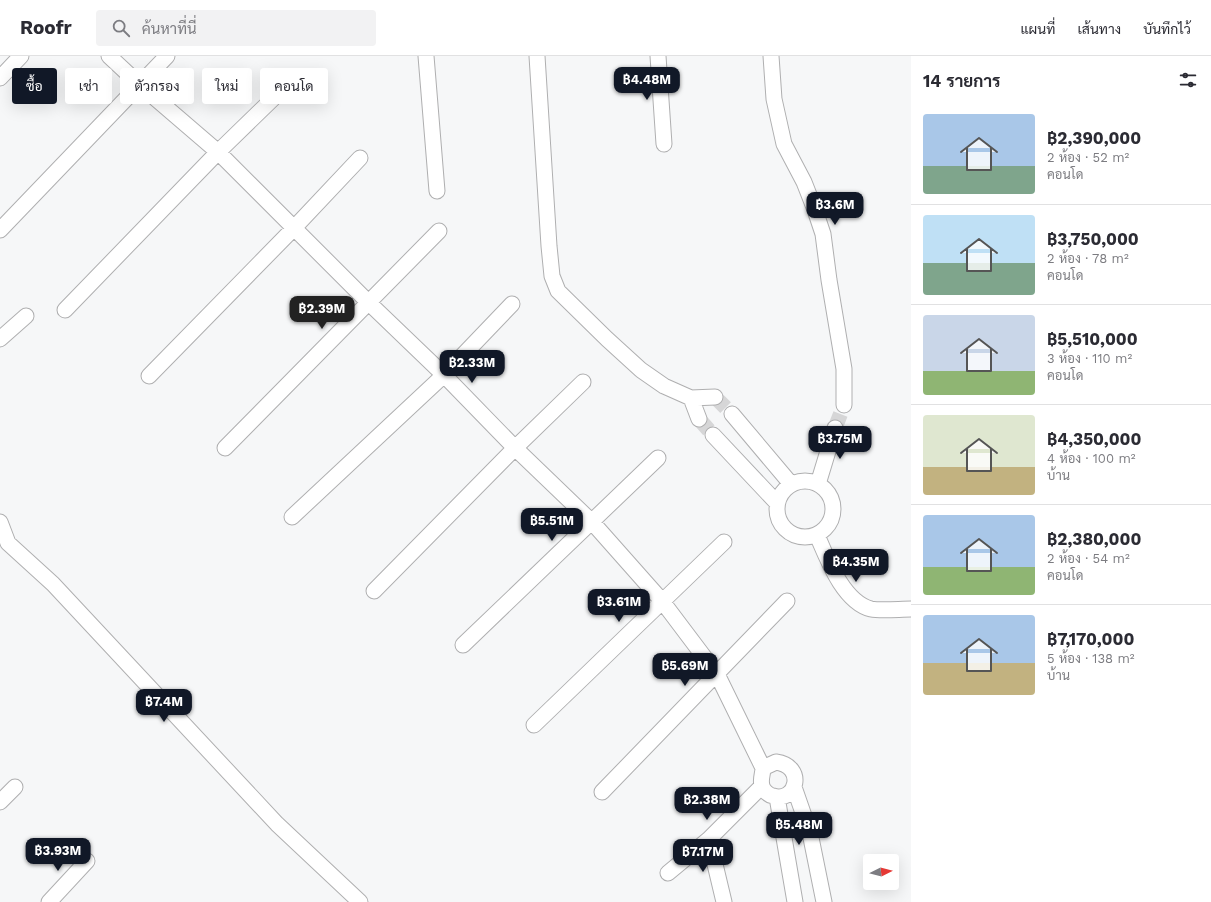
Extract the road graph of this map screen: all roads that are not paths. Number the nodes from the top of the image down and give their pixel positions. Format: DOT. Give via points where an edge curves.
graph roads {
  1 [pos="21,56"];
  2 [pos="109,56"];
  3 [pos="167,56"];
  4 [pos="426,56"];
  5 [pos="537,56"];
  6 [pos="658,56"];
  7 [pos="771,56"];
  8 [pos="122,68"];
  9 [pos="156,68"];
  10 [pos="0,78"];
  11 [pos="122,104"];
  12 [pos="162,104"];
  13 [pos="267,104"];
  14 [pos="664,144"];
  15 [pos="218,152"];
  16 [pos="360,158"];
  17 [pos="436,191"];
  18 [pos="294,228"];
  19 [pos="0,230"];
  20 [pos="438,231"];
  21 [pos="368,302"];
  22 [pos="512,304"];
  23 [pos="66,310"];
  24 [pos="26,316"];
  25 [pos="0,339"];
  26 [pos="444,375"];
  27 [pos="149,376"];
  28 [pos="583,382"];
  29 [pos="714,397"];
  30 [pos="691,398"];
  31 [pos="844,405"];
  32 [pos="732,414"];
  33 [pos="699,419"];
  34 [pos="835,428"];
  35 [pos="713,435"];
  36 [pos="225,448"];
  37 [pos="515,448"];
  38 [pos="658,458"];
  39 [pos="791,484"];
  40 [pos="818,484"];
  41 [pos="777,503"];
  42 [pos="292,517"];
  43 [pos="0,522"];
  44 [pos="592,522"];
  45 [pos="817,535"];
  46 [pos="724,542"];
  47 [pos="374,591"];
  48 [pos="662,601"];
  49 [pos="787,601"];
  50 [pos="911,609"];
  51 [pos="463,645"];
  52 [pos="717,674"];
  53 [pos="534,725"];
  54 [pos="763,768"];
  55 [pos="762,786"];
  56 [pos="15,787"];
  57 [pos="794,787"];
  58 [pos="602,792"];
  59 [pos="777,797"];
  60 [pos="0,802"];
  61 [pos="709,839"];
  62 [pos="87,861"];
  63 [pos="668,873"];
  64 [pos="49,902"];
  65 [pos="360,902"];
  66 [pos="724,902"];
  67 [pos="795,902"];
  68 [pos="824,902"];
  1 -- 10 [label="street"];
  2 -- 8 [label="street"];
  3 -- 9 [label="street"];
  4 -- 17 [label="street"];
  5 -- 30 [label="street" via="549,246 552,276 558,291 641,370 664,386"];
  6 -- 14 [label="street"];
  7 -- 31 [label="street" via="774,99 784,144 804,182 823,234 844,369"];
  11 -- 19 [label="street"];
  12 -- 15 [label="street"];
  13 -- 15 [label="street"];
  15 -- 18 [label="street"];
  15 -- 23 [label="street"];
  16 -- 18 [label="street"];
  18 -- 21 [label="street"];
  18 -- 27 [label="street"];
  20 -- 21 [label="street"];
  21 -- 26 [label="street"];
  21 -- 36 [label="street"];
  22 -- 26 [label="street"];
  24 -- 25 [label="street"];
  26 -- 37 [label="street"];
  26 -- 42 [label="street"];
  28 -- 37 [label="street"];
  29 -- 30 [label="street"];
  30 -- 33 [label="street"];
  32 -- 39 [label="street"];
  34 -- 40 [label="street"];
  35 -- 41 [label="street"];
  37 -- 44 [label="street"];
  37 -- 47 [label="street"];
  38 -- 44 [label="street"];
  39 -- 40 [label="street" via="800,481"];
  39 -- 41 [label="street" via="782,492"];
  40 -- 45 [label="street" via="827,490 834,510 832,520 826,529"];
  41 -- 45 [label="street" via="780,524 787,532 802,538"];
  43 -- 65 [label="street" via="8,542 54,584 277,824"];
  44 -- 48 [label="street"];
  44 -- 51 [label="street"];
  45 -- 50 [label="street" via="830,564 847,592 858,602 870,608"];
  46 -- 48 [label="street"];
  48 -- 52 [label="street"];
  48 -- 53 [label="street"];
  49 -- 52 [label="street"];
  52 -- 54 [label="street"];
  52 -- 58 [label="street"];
  54 -- 55 [label="street"];
  54 -- 57 [label="street" via="776,762 790,767 796,780"];
  55 -- 59 [label="street" via="770,795"];
  55 -- 61 [label="street"];
  56 -- 60 [label="street"];
  57 -- 59 [label="street" via="790,793"];
  57 -- 68 [label="street" via="810,833"];
  59 -- 67 [label="street"];
  61 -- 63 [label="street"];
  61 -- 66 [label="street"];
  62 -- 64 [label="street"];
}
